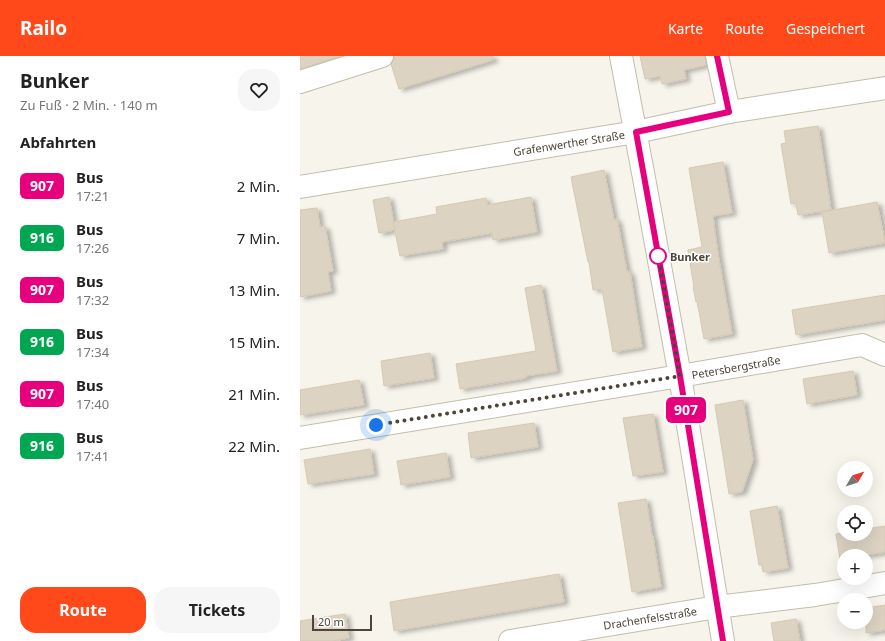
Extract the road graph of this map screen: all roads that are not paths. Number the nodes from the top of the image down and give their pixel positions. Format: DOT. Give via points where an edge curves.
graph roads {
  1 [pos="382,56"];
  2 [pos="621,56"];
  3 [pos="717,56"];
  4 [pos="300,82"];
  5 [pos="885,88"];
  6 [pos="729,112"];
  7 [pos="636,132"];
  8 [pos="300,186"];
  9 [pos="885,355"];
  10 [pos="680,376"];
  11 [pos="300,438"];
  12 [pos="885,583"];
  13 [pos="717,606"];
  14 [pos="510,641"];
  15 [pos="723,641"];
  1 -- 4 [label="street"];
  2 -- 7 [label="street"];
  3 -- 6 [label="street"];
  5 -- 6 [label="street, Grafenwerther Straße"];
  6 -- 7 [label="street, Grafenwerther Straße"];
  7 -- 8 [label="street, Grafenwerther Straße"];
  7 -- 10 [label="street"];
  9 -- 10 [label="street, Petersbergstraße" via="862,345"];
  10 -- 11 [label="street, Petersbergstraße"];
  10 -- 13 [label="street"];
  12 -- 13 [label="street, Drachenfelsstraße" via="815,595"];
  13 -- 14 [label="street, Drachenfelsstraße"];
  13 -- 15 [label="street"];
}
